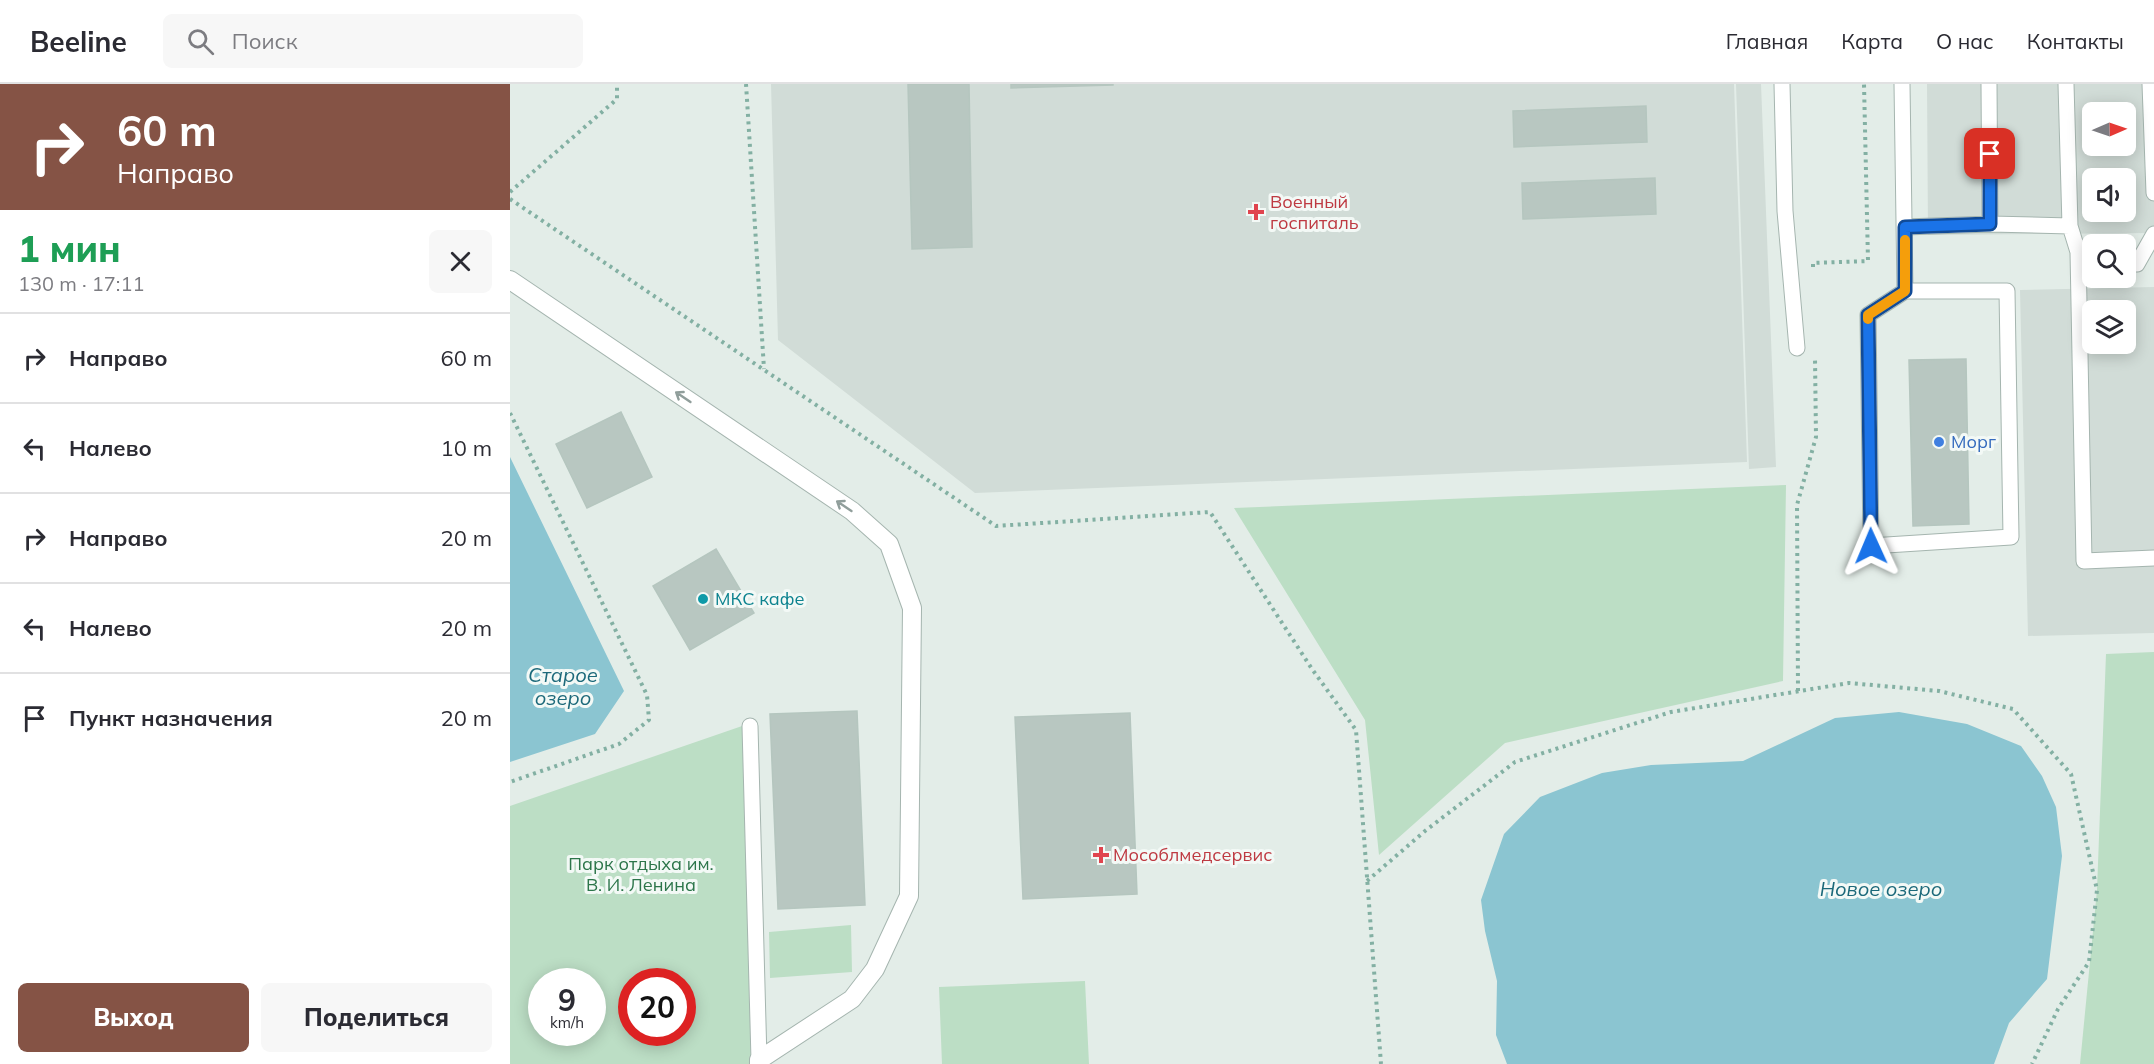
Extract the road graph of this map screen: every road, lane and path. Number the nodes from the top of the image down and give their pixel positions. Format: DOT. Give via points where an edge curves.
graph roads {
  1 [pos="617,84"];
  2 [pos="746,84"];
  3 [pos="1782,84"];
  4 [pos="1864,84"];
  5 [pos="1902,84"];
  6 [pos="1989,84"];
  7 [pos="2066,84"];
  8 [pos="2150,84"];
  9 [pos="510,192"];
  10 [pos="2154,193"];
  11 [pos="510,199"];
  12 [pos="1990,224"];
  13 [pos="2070,226"];
  14 [pos="1905,227"];
  15 [pos="2154,234"];
  16 [pos="2078,252"];
  17 [pos="2082,255"];
  18 [pos="2136,264"];
  19 [pos="1813,275"];
  20 [pos="510,280"];
  21 [pos="1905,291"];
  22 [pos="1797,348"];
  23 [pos="1815,356"];
  24 [pos="764,369"];
  25 [pos="510,413"];
  26 [pos="2154,558"];
  27 [pos="1798,691"];
  28 [pos="750,726"];
  29 [pos="510,783"];
  30 [pos="1367,882"];
  31 [pos="759,1062"];
  32 [pos="1381,1064"];
  33 [pos="2032,1064"];
  1 -- 9 [label="path" via="618,99"];
  2 -- 24 [label="path"];
  3 -- 22 [label="lane" via="1785,211"];
  4 -- 19 [label="path" via="1868,261 1813,263"];
  5 -- 14 [label="lane"];
  6 -- 12 [label="lane"];
  7 -- 13 [label="lane"];
  8 -- 10 [label="lane"];
  11 -- 24 [label="path"];
  12 -- 13 [label="lane"];
  12 -- 14 [label="lane"];
  13 -- 16 [label="lane"];
  14 -- 21 [label="lane"];
  15 -- 18 [label="lane"];
  16 -- 17 [label="lane"];
  16 -- 26 [label="lane" via="2084,561"];
  31 -- 20 [label="street, one-way" via="852,999 875,969 909,896 912,608 889,544 852,511"];
  21 -- 21 [label="lane" via="1868,315 1871,546 2011,537 2007,291"];
  23 -- 27 [label="path" via="1816,437 1797,506"];
  24 -- 30 [label="path" via="996,525 1210,512 1356,730"];
  25 -- 29 [label="path" via="647,695 649,720 619,744"];
  27 -- 30 [label="path" via="1671,712 1515,762 1425,831"];
  27 -- 33 [label="path" via="1849,683 1939,691 2013,709 2071,774 2097,890 2089,962 2058,1009"];
  28 -- 31 [label="lane"];
  30 -- 32 [label="path"];
}
